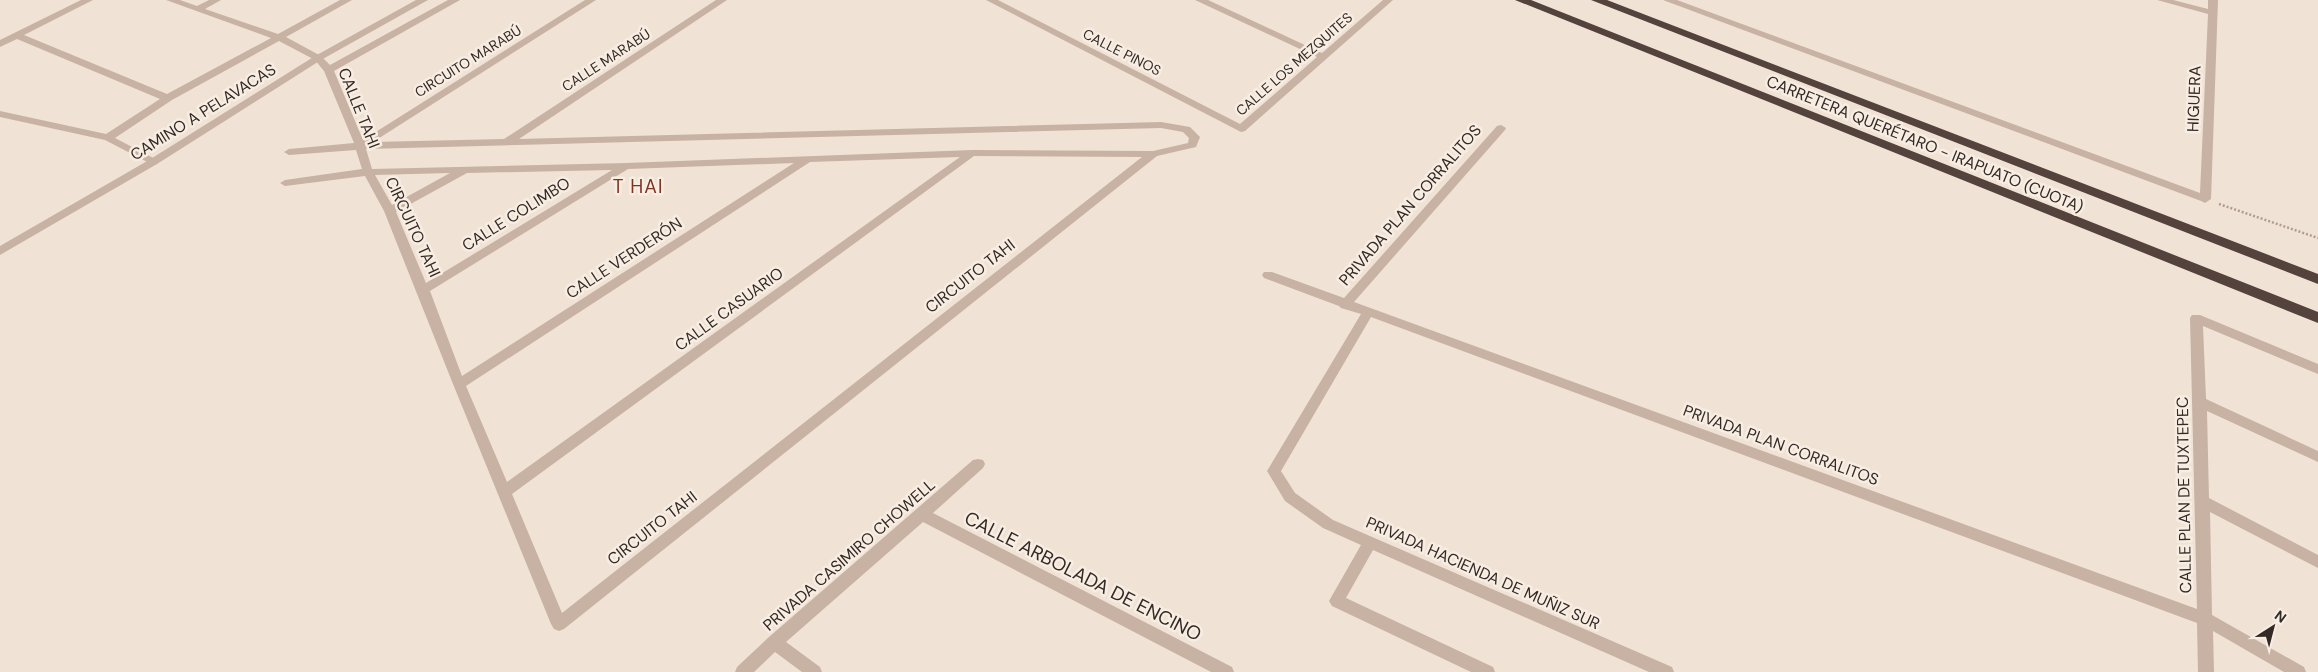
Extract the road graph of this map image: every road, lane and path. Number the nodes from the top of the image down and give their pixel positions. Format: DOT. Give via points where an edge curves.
graph roads {
  1 [pos="88,0"];
  2 [pos="171,0"];
  3 [pos="216,0"];
  4 [pos="347,0"];
  5 [pos="423,0"];
  6 [pos="455,0"];
  7 [pos="591,0"];
  8 [pos="722,0"];
  9 [pos="991,0"];
  10 [pos="1200,0"];
  11 [pos="1388,0"];
  12 [pos="1521,0"];
  13 [pos="1598,0"];
  14 [pos="1668,0"];
  15 [pos="2162,0"];
  16 [pos="2213,0"];
  17 [pos="198,10"];
  18 [pos="2213,13"];
  19 [pos="15,35"];
  20 [pos="279,37"];
  21 [pos="0,44"];
  22 [pos="1324,56"];
  23 [pos="318,58"];
  24 [pos="329,70"];
  25 [pos="168,98"];
  26 [pos="0,114"];
  27 [pos="1500,128"];
  28 [pos="1241,129"];
  29 [pos="108,138"];
  30 [pos="506,143"];
  31 [pos="360,146"];
  32 [pos="289,152"];
  33 [pos="972,152"];
  34 [pos="1152,154"];
  35 [pos="806,160"];
  36 [pos="153,162"];
  37 [pos="626,166"];
  38 [pos="465,169"];
  39 [pos="368,172"];
  40 [pos="285,183"];
  41 [pos="2205,200"];
  42 [pos="390,212"];
  43 [pos="2318,238"];
  44 [pos="0,251"];
  45 [pos="1268,275"];
  46 [pos="2318,277"];
  47 [pos="423,290"];
  48 [pos="1346,304"];
  49 [pos="1368,312"];
  50 [pos="2318,320"];
  51 [pos="2318,369"];
  52 [pos="459,384"];
  53 [pos="2200,402"];
  54 [pos="2318,457"];
  55 [pos="978,464"];
  56 [pos="504,492"];
  57 [pos="2202,501"];
  58 [pos="923,515"];
  59 [pos="1370,542"];
  60 [pos="2318,562"];
  61 [pos="2205,619"];
  62 [pos="774,642"];
  63 [pos="743,672"];
  64 [pos="814,672"];
  65 [pos="1226,672"];
  66 [pos="1487,672"];
  67 [pos="1666,672"];
  68 [pos="2206,672"];
  69 [pos="2298,672"];
  1 -- 19 [label="street"];
  2 -- 17 [label="street, CALLE TAHI"];
  3 -- 17 [label="street"];
  4 -- 20 [label="street"];
  5 -- 23 [label="street, CAMINO A PELAVACAS"];
  6 -- 24 [label="street"];
  7 -- 31 [label="street, CIRCUITO MARABÚ"];
  8 -- 30 [label="street, CALLE MARABÚ"];
  9 -- 28 [label="street, CALLE PINOS"];
  10 -- 22 [label="street"];
  11 -- 22 [label="street, CALLE LOS MEZQUITES"];
  12 -- 50 [label="highway, CARRETERA QUERÉTARO - IRAPUATO (CUOTA)"];
  13 -- 46 [label="highway, CARRETERA QUERÉTARO - IRAPUATO (CUOTA)"];
  14 -- 41 [label="street"];
  15 -- 18 [label="street"];
  16 -- 18 [label="street, HIGUERA"];
  17 -- 20 [label="street, CALLE TAHI"];
  18 -- 41 [label="street, HIGUERA"];
  19 -- 21 [label="street"];
  19 -- 25 [label="street"];
  20 -- 23 [label="street, CALLE TAHI"];
  20 -- 25 [label="street"];
  22 -- 28 [label="street, CALLE LOS MEZQUITES"];
  23 -- 24 [label="street, CALLE TAHI"];
  23 -- 36 [label="street, CAMINO A PELAVACAS"];
  24 -- 31 [label="street, CALLE TAHI"];
  25 -- 29 [label="street"];
  26 -- 29 [label="street"];
  27 -- 48 [label="street, PRIVADA PLAN CORRALITOS"];
  29 -- 36 [label="street"];
  30 -- 31 [label="street, CIRCUITO TAHI"];
  30 -- 34 [label="street, CIRCUITO TAHI" via="1161,125 1186,128 1195,137 1192,145"];
  31 -- 32 [label="street, CIRCUITO TAHI"];
  31 -- 39 [label="street, CALLE TAHI"];
  33 -- 34 [label="street, CIRCUITO TAHI"];
  33 -- 35 [label="street, CIRCUITO TAHI"];
  33 -- 56 [label="street, CALLE CASUARIO"];
  34 -- 56 [label="street, CIRCUITO TAHI" via="558,624"];
  35 -- 37 [label="street, CIRCUITO TAHI"];
  35 -- 52 [label="street, CALLE VERDERÓN"];
  36 -- 44 [label="street, CAMINO A PELAVACAS"];
  37 -- 38 [label="street, CIRCUITO TAHI"];
  37 -- 47 [label="street, CALLE COLIMBO"];
  38 -- 39 [label="street, CIRCUITO TAHI"];
  38 -- 42 [label="street"];
  39 -- 40 [label="street, CIRCUITO TAHI"];
  39 -- 42 [label="street, CIRCUITO TAHI"];
  41 -- 43 [label="path"];
  42 -- 47 [label="street, CIRCUITO TAHI"];
  45 -- 48 [label="street, PRIVADA PLAN CORRALITOS"];
  47 -- 52 [label="street, CIRCUITO TAHI"];
  48 -- 49 [label="street, PRIVADA PLAN CORRALITOS"];
  49 -- 59 [label="street, PRIVADA HACIENDA DE MUÑIZ SUR" via="1274,471 1290,497 1328,524"];
  49 -- 61 [label="street, PRIVADA PLAN CORRALITOS"];
  51 -- 53 [label="street, CALLE PLAN DE TUXTEPEC" via="2196,318"];
  52 -- 56 [label="street, CIRCUITO TAHI"];
  53 -- 54 [label="street"];
  53 -- 57 [label="street, CALLE PLAN DE TUXTEPEC"];
  55 -- 58 [label="street, PRIVADA CASIMIRO CHOWELL"];
  57 -- 60 [label="street"];
  57 -- 61 [label="street, CALLE PLAN DE TUXTEPEC"];
  58 -- 62 [label="street, PRIVADA CASIMIRO CHOWELL"];
  58 -- 65 [label="street, CALLE ARBOLADA DE ENCINO"];
  59 -- 66 [label="street" via="1337,601"];
  59 -- 67 [label="street, PRIVADA HACIENDA DE MUÑIZ SUR"];
  61 -- 68 [label="street, CALLE PLAN DE TUXTEPEC"];
  61 -- 69 [label="street, PRIVADA PLAN CORRALITOS"];
  62 -- 63 [label="street, PRIVADA CASIMIRO CHOWELL"];
  62 -- 64 [label="street"];
}
